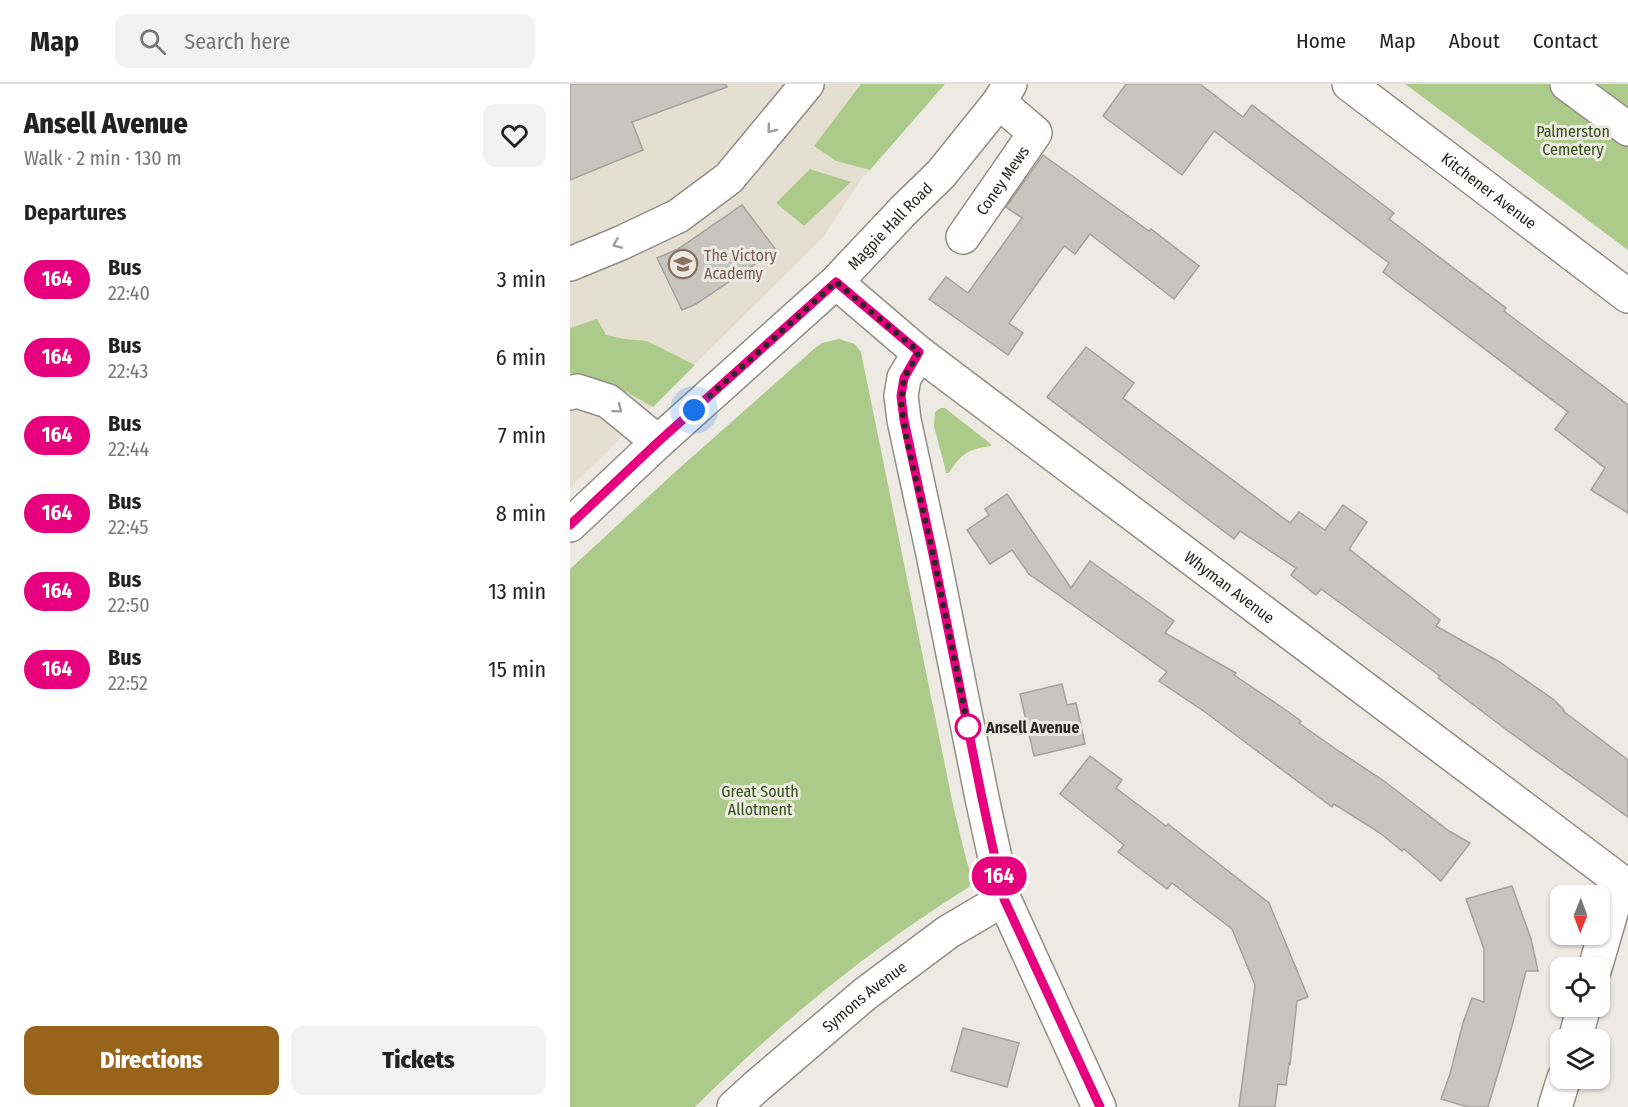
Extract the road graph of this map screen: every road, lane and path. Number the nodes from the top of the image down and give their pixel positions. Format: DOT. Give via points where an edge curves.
graph roads {
  1 [pos="807,84"];
  2 [pos="1567,84"];
  3 [pos="1358,87"];
  4 [pos="1005,93"];
  5 [pos="1628,129"];
  6 [pos="963,237"];
  7 [pos="570,264"];
  8 [pos="836,282"];
  9 [pos="1628,296"];
  10 [pos="919,352"];
  11 [pos="570,393"];
  12 [pos="658,442"];
  13 [pos="570,525"];
  14 [pos="1624,885"];
  15 [pos="1004,899"];
  16 [pos="1600,957"];
  17 [pos="1561,1089"];
  18 [pos="734,1107"];
  19 [pos="1100,1107"];
  20 [pos="1555,1107"];
  1 -- 7 [label="street, one-way" via="729,178 678,216"];
  2 -- 5 [label="street"];
  3 -- 9 [label="street, Kitchener Avenue"];
  4 -- 6 [label="street, Coney Mews" via="1035,133"];
  4 -- 8 [label="street, Magpie Hall Road" via="941,174"];
  8 -- 10 [label="street, Whyman Avenue"];
  8 -- 12 [label="street, Magpie Hall Road"];
  10 -- 14 [label="street, Whyman Avenue"];
  10 -- 15 [label="street" via="904,378 904,420"];
  11 -- 12 [label="street, one-way" via="577,391 608,401"];
  12 -- 13 [label="street, Magpie Hall Road"];
  14 -- 16 [label="street"];
  15 -- 18 [label="street, Symons Avenue" via="948,932 865,994"];
  15 -- 19 [label="street"];
  17 -- 20 [label="street"];
}
